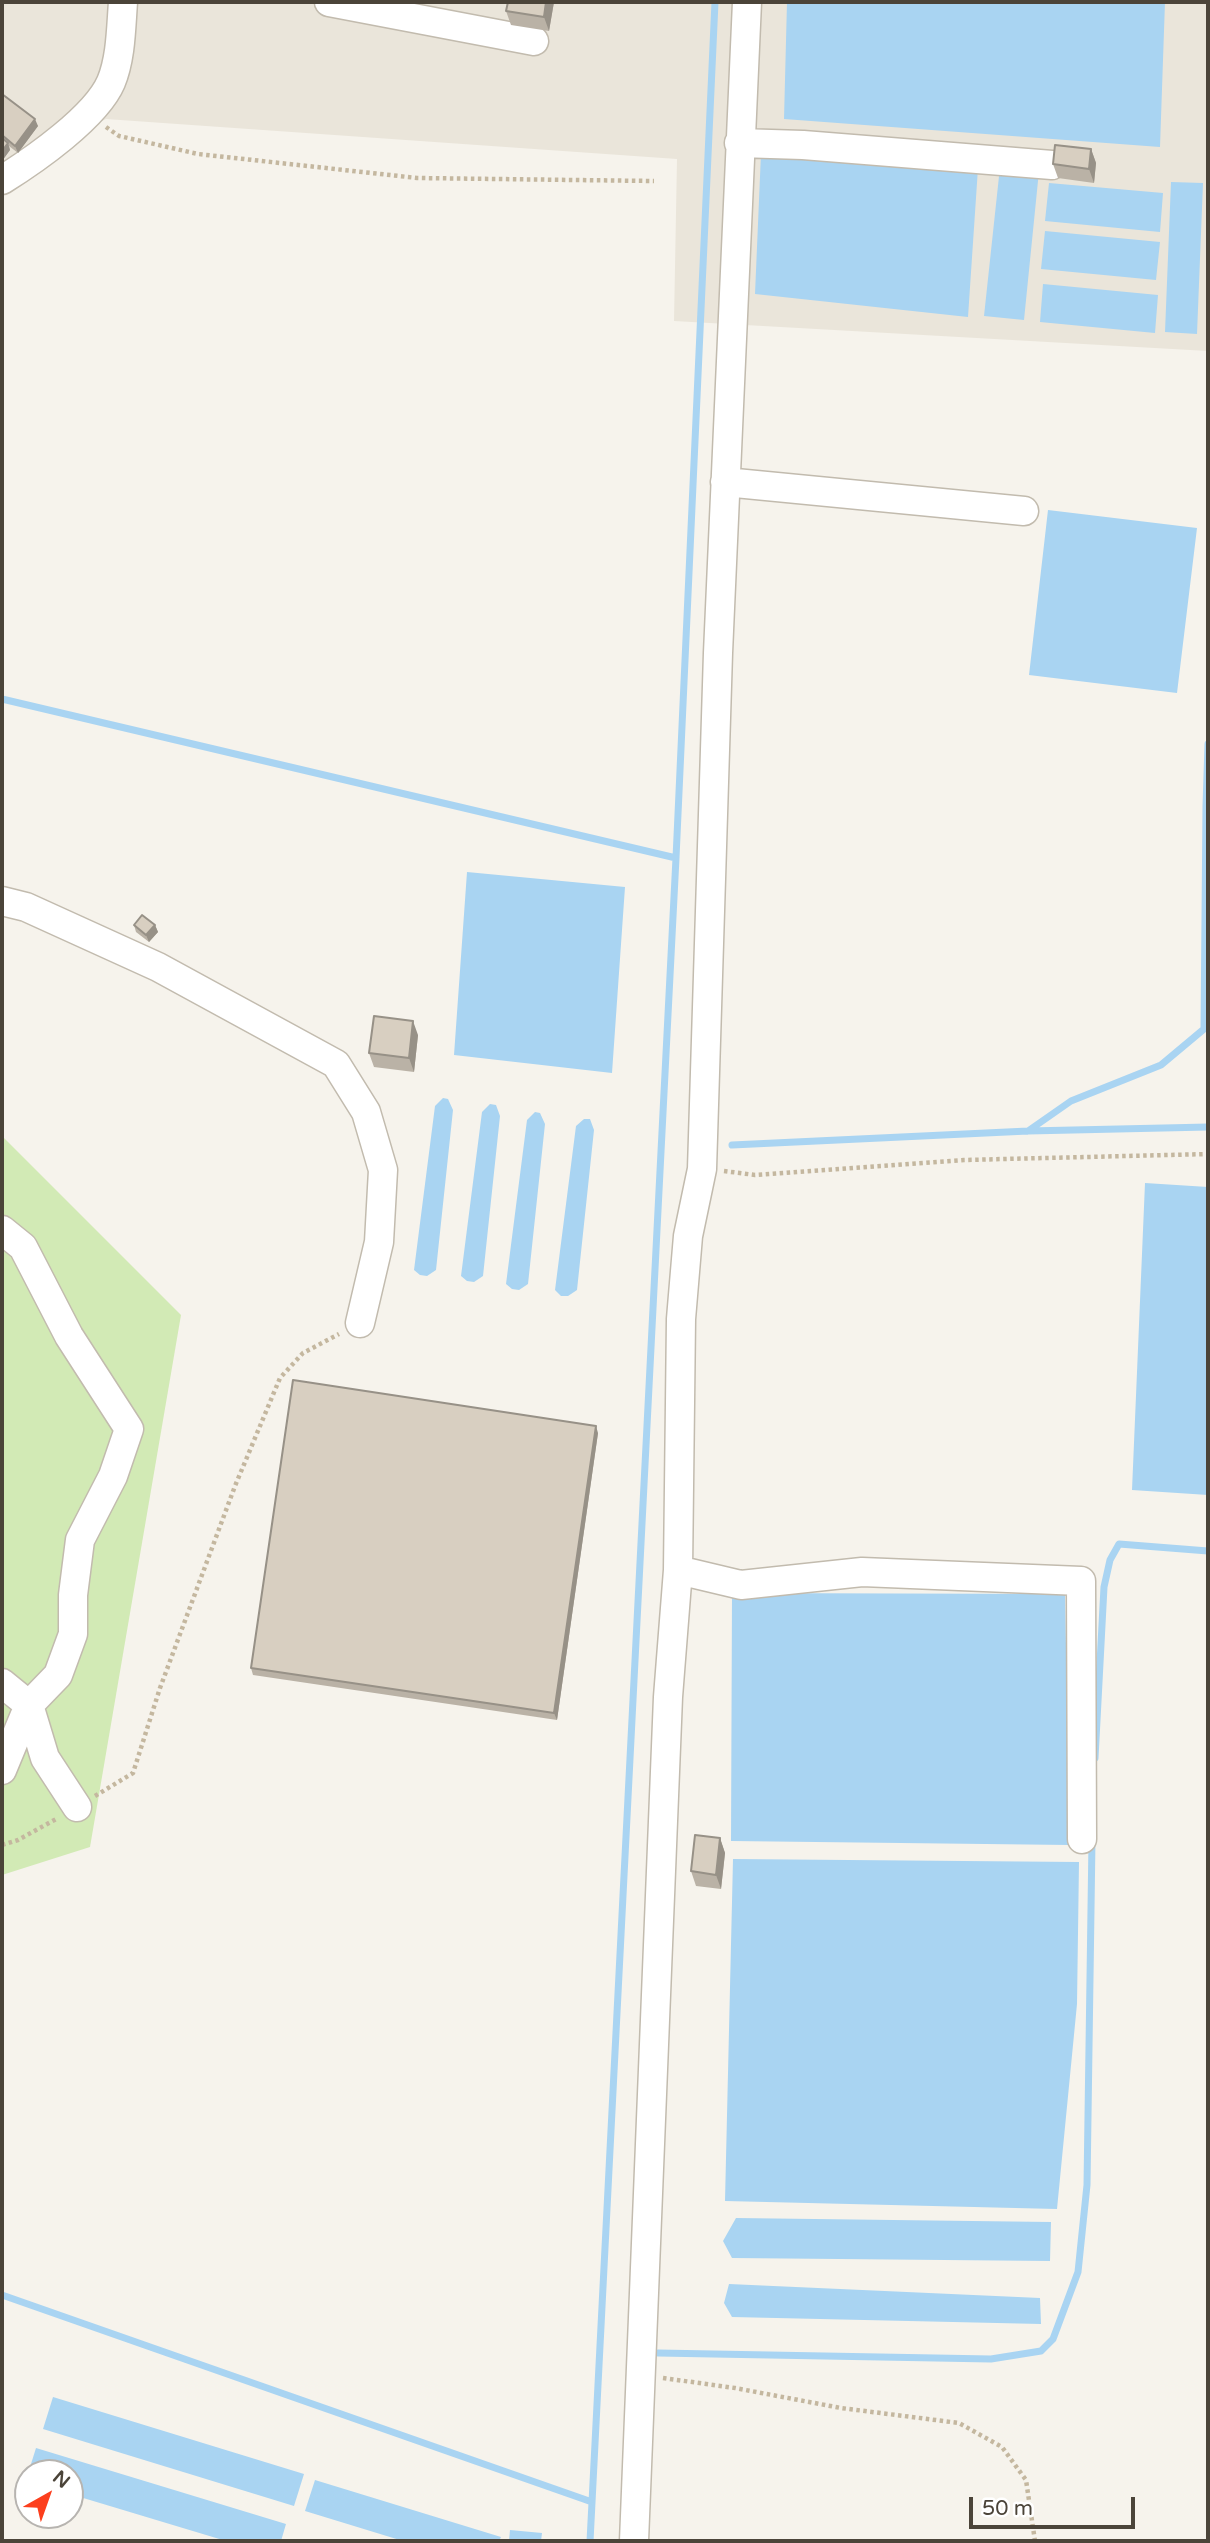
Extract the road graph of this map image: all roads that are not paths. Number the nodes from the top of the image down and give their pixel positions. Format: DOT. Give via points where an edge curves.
graph roads {
  1 [pos="122,2"];
  2 [pos="329,2"];
  3 [pos="747,2"];
  4 [pos="534,41"];
  5 [pos="740,143"];
  6 [pos="1052,165"];
  7 [pos="2,180"];
  8 [pos="725,482"];
  9 [pos="1024,511"];
  10 [pos="2,901"];
  11 [pos="2,1230"];
  12 [pos="360,1324"];
  13 [pos="678,1570"];
  14 [pos="2,1683"];
  15 [pos="29,1705"];
  16 [pos="2,1770"];
  17 [pos="77,1807"];
  18 [pos="1082,1839"];
  19 [pos="634,2541"];
  1 -- 7 [label="street" via="121,40 110,83 89,114"];
  2 -- 4 [label="street"];
  3 -- 5 [label="street"];
  5 -- 6 [label="street"];
  5 -- 8 [label="street"];
  8 -- 9 [label="street"];
  8 -- 13 [label="street" via="702,1169 688,1236 681,1319"];
  10 -- 12 [label="street" via="26,907 158,967 336,1064 366,1112 383,1170 379,1242"];
  11 -- 15 [label="street" via="23,1247 69,1336 129,1429 113,1476 80,1540 73,1634 58,1675"];
  13 -- 18 [label="street" via="741,1585 862,1572 1081,1581"];
  13 -- 19 [label="street" via="668,1710"];
  14 -- 15 [label="street"];
  15 -- 16 [label="street"];
  15 -- 17 [label="street" via="45,1758"];
}
